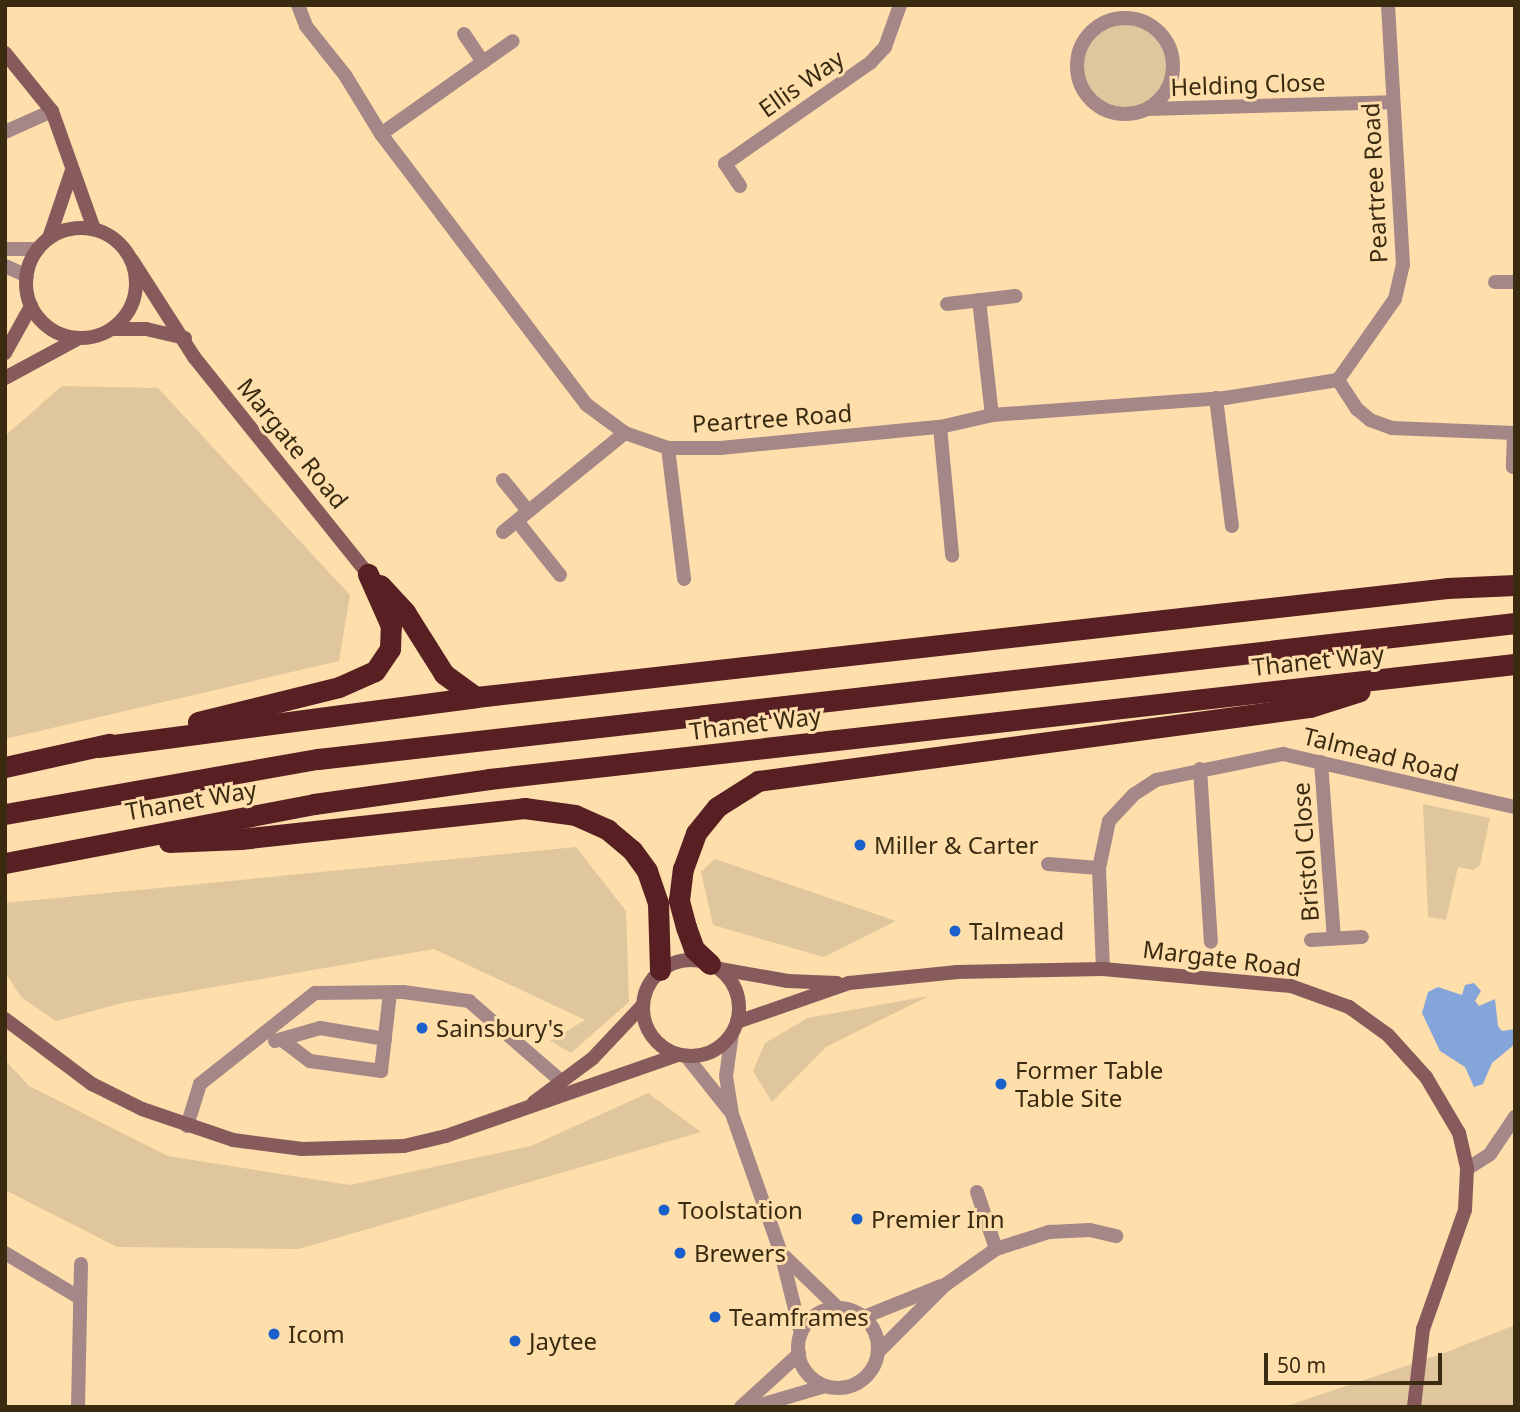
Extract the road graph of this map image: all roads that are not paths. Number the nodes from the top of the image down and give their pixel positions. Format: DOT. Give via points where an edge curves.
graph roads {
  1 [pos="298,5"];
  2 [pos="900,5"];
  3 [pos="1388,5"];
  4 [pos="464,34"];
  5 [pos="513,41"];
  6 [pos="5,53"];
  7 [pos="483,62"];
  8 [pos="1392,102"];
  9 [pos="1147,109"];
  10 [pos="52,111"];
  11 [pos="5,132"];
  12 [pos="381,134"];
  13 [pos="71,173"];
  14 [pos="740,186"];
  15 [pos="94,229"];
  16 [pos="49,238"];
  17 [pos="5,249"];
  18 [pos="38,249"];
  19 [pos="132,260"];
  20 [pos="5,266"];
  21 [pos="26,276"];
  22 [pos="1495,282"];
  23 [pos="1515,282"];
  24 [pos="1016,296"];
  25 [pos="979,300"];
  26 [pos="947,304"];
  27 [pos="31,306"];
  28 [pos="112,329"];
  29 [pos="79,338"];
  30 [pos="185,338"];
  31 [pos="5,353"];
  32 [pos="5,377"];
  33 [pos="1338,380"];
  34 [pos="1216,398"];
  35 [pos="992,415"];
  36 [pos="1515,425"];
  37 [pos="940,427"];
  38 [pos="625,433"];
  39 [pos="1514,433"];
  40 [pos="668,448"];
  41 [pos="1513,467"];
  42 [pos="503,480"];
  43 [pos="523,516"];
  44 [pos="1232,526"];
  45 [pos="503,532"];
  46 [pos="952,555"];
  47 [pos="368,575"];
  48 [pos="560,575"];
  49 [pos="1515,576"];
  50 [pos="684,579"];
  51 [pos="1515,585"];
  52 [pos="1447,588"];
  53 [pos="1515,623"];
  54 [pos="1515,664"];
  55 [pos="1406,677"];
  56 [pos="476,697"];
  57 [pos="98,747"];
  58 [pos="1321,762"];
  59 [pos="5,767"];
  60 [pos="1199,769"];
  61 [pos="1515,807"];
  62 [pos="5,814"];
  63 [pos="94,845"];
  64 [pos="5,863"];
  65 [pos="1048,863"];
  66 [pos="1099,868"];
  67 [pos="1362,937"];
  68 [pos="1334,938"];
  69 [pos="1311,940"];
  70 [pos="1211,942"];
  71 [pos="715,966"];
  72 [pos="1103,969"];
  73 [pos="660,970"];
  74 [pos="849,983"];
  75 [pos="390,993"];
  76 [pos="642,1006"];
  77 [pos="5,1019"];
  78 [pos="735,1028"];
  79 [pos="385,1039"];
  80 [pos="282,1040"];
  81 [pos="253,1044"];
  82 [pos="682,1055"];
  83 [pos="560,1080"];
  84 [pos="530,1106"];
  85 [pos="732,1114"];
  86 [pos="1515,1117"];
  87 [pos="187,1126"];
  88 [pos="1467,1169"];
  89 [pos="977,1192"];
  90 [pos="1116,1236"];
  91 [pos="996,1249"];
  92 [pos="5,1253"];
  93 [pos="781,1253"];
  94 [pos="81,1265"];
  95 [pos="945,1285"];
  96 [pos="80,1298"];
  97 [pos="838,1308"];
  98 [pos="864,1317"];
  99 [pos="801,1333"];
  100 [pos="878,1352"];
  101 [pos="799,1354"];
  102 [pos="825,1386"];
  103 [pos="78,1407"];
  104 [pos="741,1407"];
  105 [pos="754,1407"];
  106 [pos="1414,1407"];
  1 -- 12 [label="street, Peartree Road" via="306,26"];
  2 -- 14 [label="street, Ellis Way" via="885,47 871,62 725,164"];
  3 -- 8 [label="street, Peartree Road"];
  4 -- 7 [label="street"];
  5 -- 7 [label="street"];
  6 -- 10 [label="street"];
  7 -- 12 [label="street"];
  8 -- 9 [label="street, Helding Close"];
  8 -- 33 [label="street, Peartree Road" via="1403,265 1395,299"];
  9 -- 9 [label="street, Helding Close" via="1115,113 1088,96 1080,82 1080,50 1101,25 1115,19 1138,20 1168,43 1173,73 1159,100"];
  10 -- 11 [label="street"];
  10 -- 13 [label="street"];
  12 -- 38 [label="street, Peartree Road" via="587,405"];
  13 -- 15 [label="street"];
  13 -- 16 [label="street"];
  15 -- 16 [label="street" via="77,228"];
  15 -- 19 [label="street" via="123,246"];
  16 -- 18 [label="street"];
  17 -- 18 [label="street"];
  18 -- 21 [label="street"];
  19 -- 28 [label="street" via="136,290 132,306"];
  19 -- 30 [label="street, Margate Road"];
  20 -- 21 [label="street"];
  21 -- 27 [label="street"];
  22 -- 23 [label="street"];
  24 -- 25 [label="street"];
  25 -- 26 [label="street"];
  25 -- 35 [label="street"];
  27 -- 29 [label="street" via="50,328"];
  27 -- 31 [label="street"];
  28 -- 29 [label="street"];
  28 -- 30 [label="street" via="146,329"];
  29 -- 32 [label="street"];
  30 -- 47 [label="street, Margate Road" via="202,367"];
  33 -- 34 [label="street, Peartree Road"];
  33 -- 39 [label="street" via="1357,409 1392,428"];
  34 -- 35 [label="street, Peartree Road"];
  34 -- 44 [label="street"];
  35 -- 37 [label="street, Peartree Road"];
  36 -- 39 [label="street"];
  37 -- 40 [label="street, Peartree Road" via="720,448"];
  37 -- 46 [label="street"];
  38 -- 40 [label="street, Peartree Road"];
  38 -- 43 [label="street"];
  39 -- 41 [label="street"];
  40 -- 50 [label="street"];
  42 -- 43 [label="street"];
  43 -- 45 [label="street"];
  43 -- 48 [label="street"];
  47 -- 56 [label="highway" via="405,612 444,674"];
  47 -- 57 [label="highway" via="387,614 392,638 384,660 362,680"];
  49 -- 52 [label="highway"];
  51 -- 52 [label="highway"];
  52 -- 56 [label="highway"];
  53 -- 62 [label="highway, Thanet Way" via="331,758"];
  54 -- 55 [label="highway, Thanet Way"];
  55 -- 63 [label="highway, Thanet Way" via="489,779 314,804"];
  55 -- 71 [label="highway" via="1310,707 758,781 717,807 696,833 683,869 680,900 686,927 694,949"];
  56 -- 57 [label="highway"];
  57 -- 59 [label="highway"];
  58 -- 60 [label="street, Talmead Road" via="1283,754"];
  58 -- 61 [label="street, Talmead Road"];
  58 -- 68 [label="street, Bristol Close"];
  60 -- 66 [label="street, Talmead Road" via="1156,779 1133,795 1109,821"];
  60 -- 70 [label="street"];
  63 -- 64 [label="highway, Thanet Way"];
  63 -- 73 [label="highway" via="240,839 524,808 575,815 608,830 632,850 646,871 658,903"];
  65 -- 66 [label="street"];
  66 -- 72 [label="street, Talmead Road"];
  67 -- 68 [label="street, Bristol Close"];
  68 -- 69 [label="street, Bristol Close"];
  71 -- 73 [label="street" via="684,960"];
  71 -- 74 [label="street, Margate Road" via="788,981"];
  71 -- 78 [label="street" via="737,993"];
  72 -- 74 [label="street, Margate Road" via="957,972"];
  72 -- 88 [label="street, Margate Road" via="1291,986 1349,1007 1388,1035 1426,1077 1459,1133"];
  73 -- 76 [label="street" via="651,980"];
  74 -- 78 [label="street, Margate Road"];
  75 -- 79 [label="street"];
  75 -- 81 [label="street" via="315,993"];
  75 -- 83 [label="street" via="469,1001"];
  76 -- 82 [label="street" via="651,1036"];
  76 -- 83 [label="street" via="593,1058"];
  77 -- 87 [label="street" via="92,1084"];
  78 -- 82 [label="street" via="704,1055"];
  78 -- 85 [label="street" via="726,1076"];
  79 -- 80 [label="street" via="320,1028"];
  79 -- 80 [label="street" via="381,1071 310,1061"];
  80 -- 81 [label="street"];
  81 -- 87 [label="street" via="200,1084"];
  82 -- 84 [label="street"];
  82 -- 85 [label="street"];
  83 -- 84 [label="street"];
  84 -- 87 [label="street" via="446,1136 373,1148 291,1148 233,1140"];
  85 -- 93 [label="street"];
  86 -- 88 [label="street" via="1490,1154"];
  88 -- 106 [label="street, Margate Road" via="1465,1210 1416,1360"];
  89 -- 91 [label="street"];
  90 -- 91 [label="street" via="1090,1230 1049,1232"];
  91 -- 95 [label="street"];
  92 -- 96 [label="street"];
  93 -- 97 [label="street"];
  93 -- 99 [label="street"];
  94 -- 96 [label="street"];
  95 -- 98 [label="street"];
  95 -- 100 [label="street"];
  96 -- 103 [label="street"];
  97 -- 98 [label="street"];
  97 -- 99 [label="street" via="822,1311"];
  98 -- 100 [label="street" via="875,1333"];
  99 -- 101 [label="street"];
  100 -- 102 [label="street" via="865,1377 853,1385"];
  101 -- 102 [label="street" via="803,1368"];
  101 -- 104 [label="street"];
  102 -- 105 [label="street"];
}
